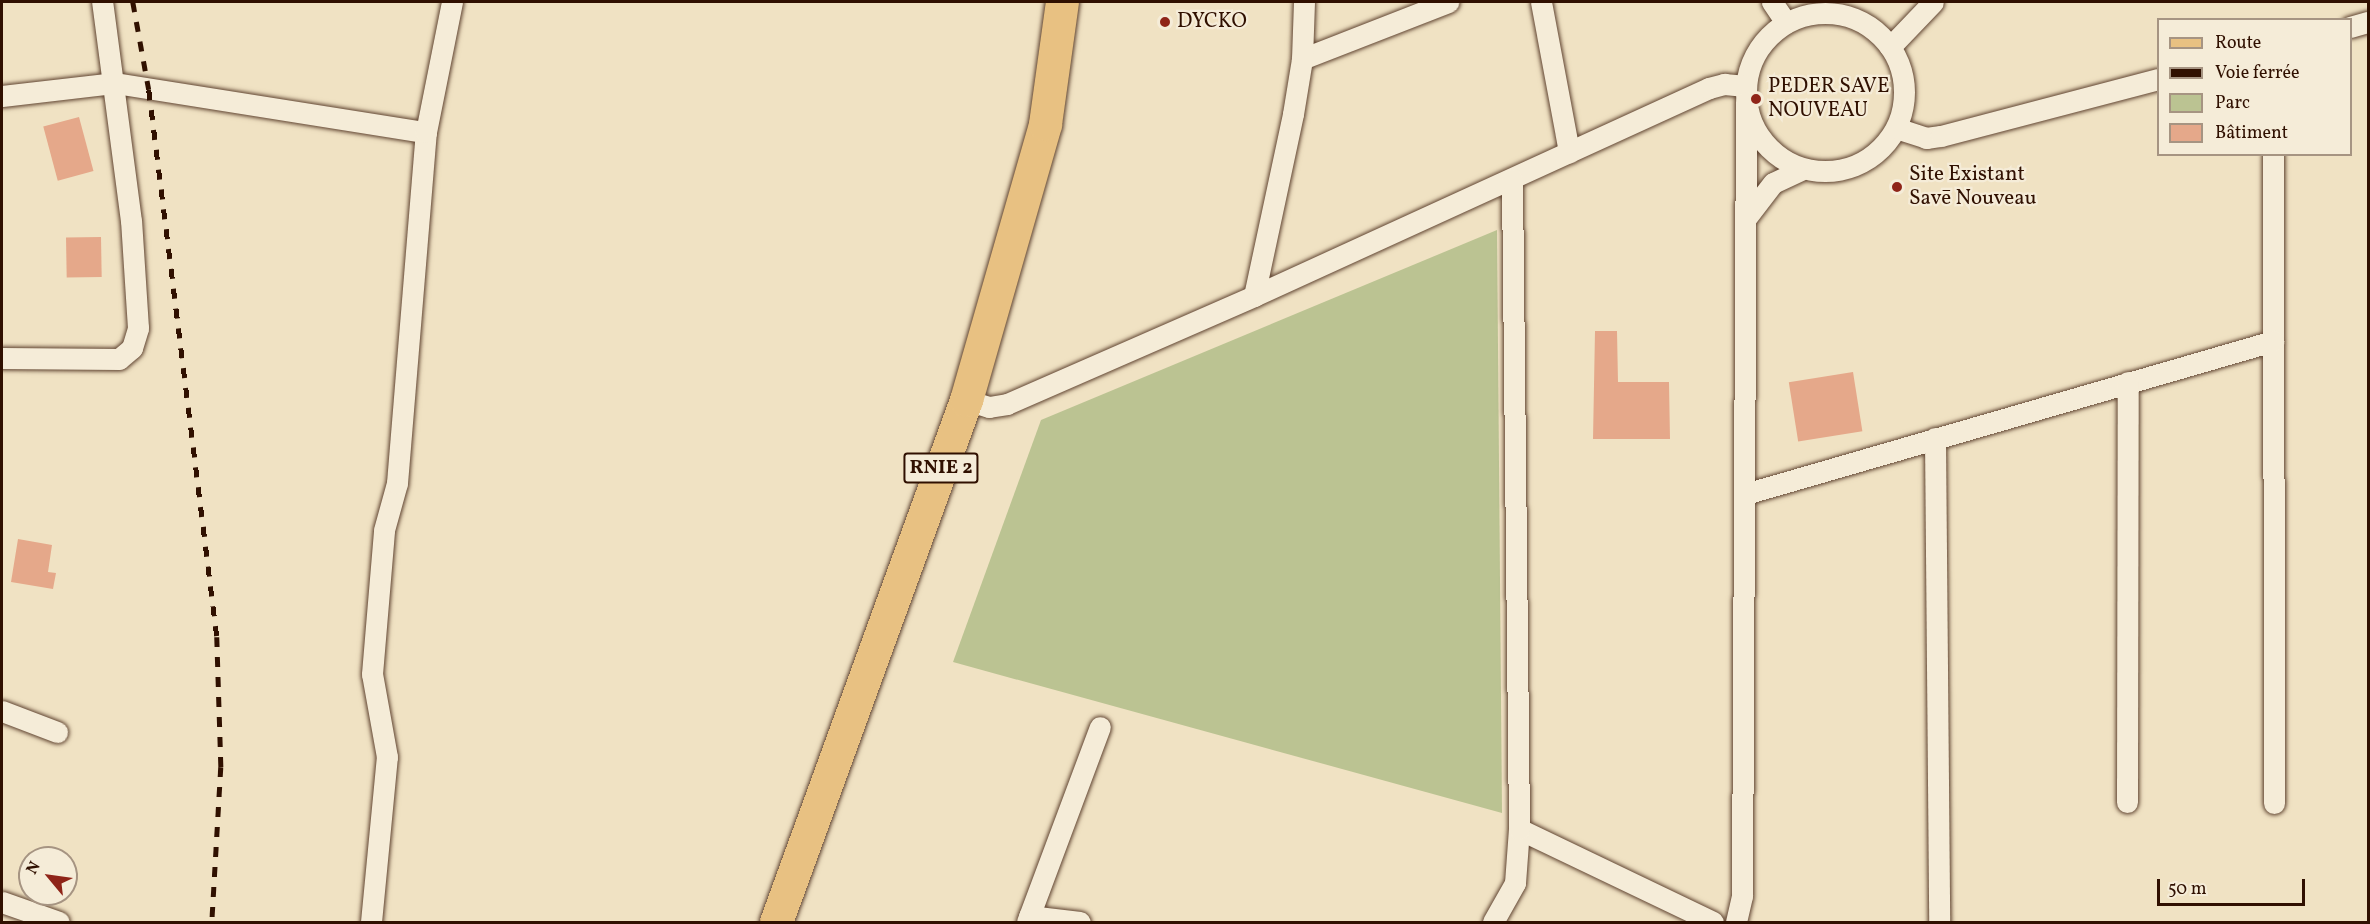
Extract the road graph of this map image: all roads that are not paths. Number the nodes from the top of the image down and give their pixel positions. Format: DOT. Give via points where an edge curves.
graph roads {
  1 [pos="102,2"];
  2 [pos="452,2"];
  3 [pos="1062,2"];
  4 [pos="1304,2"];
  5 [pos="1448,2"];
  6 [pos="1542,2"];
  7 [pos="1772,2"];
  8 [pos="1933,2"];
  9 [pos="2368,22"];
  10 [pos="1786,23"];
  11 [pos="2352,26"];
  12 [pos="1890,46"];
  13 [pos="1302,59"];
  14 [pos="2157,79"];
  15 [pos="115,83"];
  16 [pos="1746,94"];
  17 [pos="2,96"];
  18 [pos="1896,128"];
  19 [pos="426,132"];
  20 [pos="1569,152"];
  21 [pos="2273,156"];
  22 [pos="1803,169"];
  23 [pos="1512,179"];
  24 [pos="1746,218"];
  25 [pos="1254,296"];
  26 [pos="2273,341"];
  27 [pos="2,358"];
  28 [pos="2128,382"];
  29 [pos="966,400"];
  30 [pos="1935,438"];
  31 [pos="1745,494"];
  32 [pos="2,711"];
  33 [pos="1101,728"];
  34 [pos="57,732"];
  35 [pos="2127,802"];
  36 [pos="2274,803"];
  37 [pos="1519,829"];
  38 [pos="2,902"];
  39 [pos="1028,919"];
  40 [pos="59,922"];
  41 [pos="371,922"];
  42 [pos="776,922"];
  43 [pos="1080,922"];
  44 [pos="1493,922"];
  45 [pos="1713,922"];
  46 [pos="1736,922"];
  47 [pos="1939,922"];
  1 -- 15 [label="street"];
  2 -- 19 [label="street"];
  3 -- 29 [label="main road, RNIE 2" via="1045,124"];
  4 -- 13 [label="street"];
  5 -- 13 [label="street"];
  6 -- 20 [label="street"];
  7 -- 10 [label="street"];
  8 -- 12 [label="street"];
  9 -- 11 [label="street"];
  10 -- 12 [label="street" via="1815,13 1846,15 1874,29"];
  10 -- 16 [label="street" via="1773,32 1754,56"];
  12 -- 18 [label="street" via="1904,82"];
  13 -- 25 [label="street"];
  14 -- 18 [label="street" via="1941,136 1926,138"];
  15 -- 17 [label="street"];
  15 -- 19 [label="street"];
  15 -- 27 [label="street" via="138,328 132,348 119,359"];
  16 -- 20 [label="street" via="1724,84 1709,88"];
  16 -- 22 [label="street" via="1764,144"];
  16 -- 24 [label="street"];
  18 -- 22 [label="street" via="1864,161 1834,171"];
  19 -- 41 [label="street" via="397,483 384,530 372,674 387,757"];
  20 -- 23 [label="street"];
  21 -- 26 [label="street"];
  22 -- 24 [label="street" via="1773,183"];
  23 -- 25 [label="street"];
  23 -- 37 [label="street"];
  24 -- 31 [label="street"];
  25 -- 29 [label="street" via="1007,404 989,406"];
  26 -- 28 [label="street"];
  26 -- 36 [label="street"];
  28 -- 30 [label="street"];
  28 -- 35 [label="street"];
  29 -- 42 [label="main road, RNIE 2"];
  30 -- 31 [label="street"];
  30 -- 47 [label="street"];
  31 -- 46 [label="street" via="1742,896"];
  32 -- 34 [label="street"];
  33 -- 39 [label="street"];
  37 -- 44 [label="street" via="1515,883"];
  37 -- 45 [label="street"];
  38 -- 40 [label="street"];
  39 -- 43 [label="street"];
}
